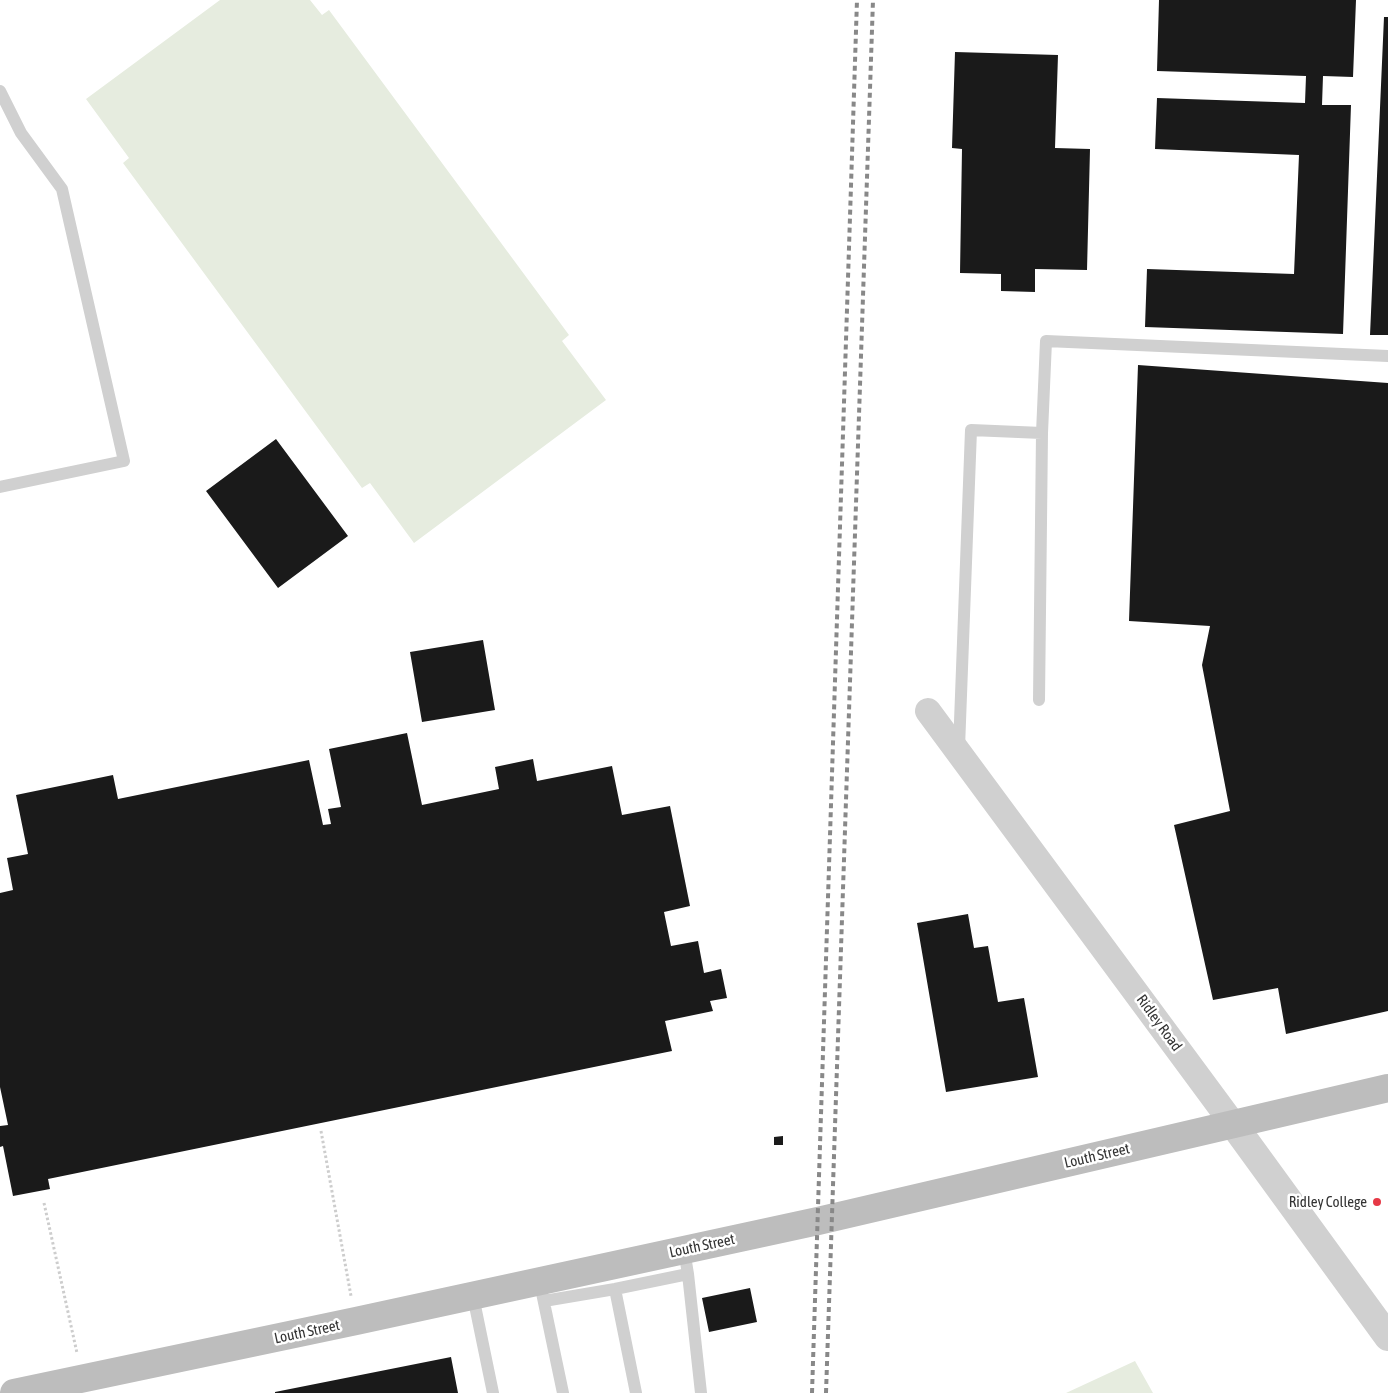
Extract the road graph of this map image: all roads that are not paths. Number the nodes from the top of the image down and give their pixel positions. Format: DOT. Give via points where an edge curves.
graph roads {
  1 [pos="0,91"];
  2 [pos="1388,356"];
  3 [pos="1042,433"];
  4 [pos="0,487"];
  5 [pos="1039,700"];
  6 [pos="928,710"];
  7 [pos="958,752"];
  8 [pos="1388,1088"];
  9 [pos="1233,1124"];
  10 [pos="686,1262"];
  11 [pos="615,1289"];
  12 [pos="541,1291"];
  13 [pos="473,1296"];
  14 [pos="1388,1337"];
  15 [pos="14,1393"];
  16 [pos="493,1393"];
  17 [pos="563,1393"];
  18 [pos="636,1393"];
  19 [pos="701,1393"];
  1 -- 4 [label="lane" via="21,133 62,189 124,462"];
  2 -- 3 [label="lane" via="1046,341"];
  3 -- 5 [label="lane"];
  3 -- 7 [label="lane" via="971,430"];
  6 -- 7 [label="street, Ridley Road"];
  7 -- 9 [label="street, Ridley Road"];
  8 -- 9 [label="main road, Louth Street"];
  9 -- 10 [label="main road, Louth Street" via="839,1216"];
  9 -- 14 [label="street, Ridley Road"];
  10 -- 11 [label="lane"];
  10 -- 12 [label="main road, Louth Street"];
  10 -- 19 [label="lane"];
  11 -- 12 [label="lane"];
  11 -- 18 [label="lane"];
  12 -- 13 [label="main road, Louth Street"];
  12 -- 17 [label="lane"];
  13 -- 15 [label="main road, Louth Street"];
  13 -- 16 [label="lane"];
}
